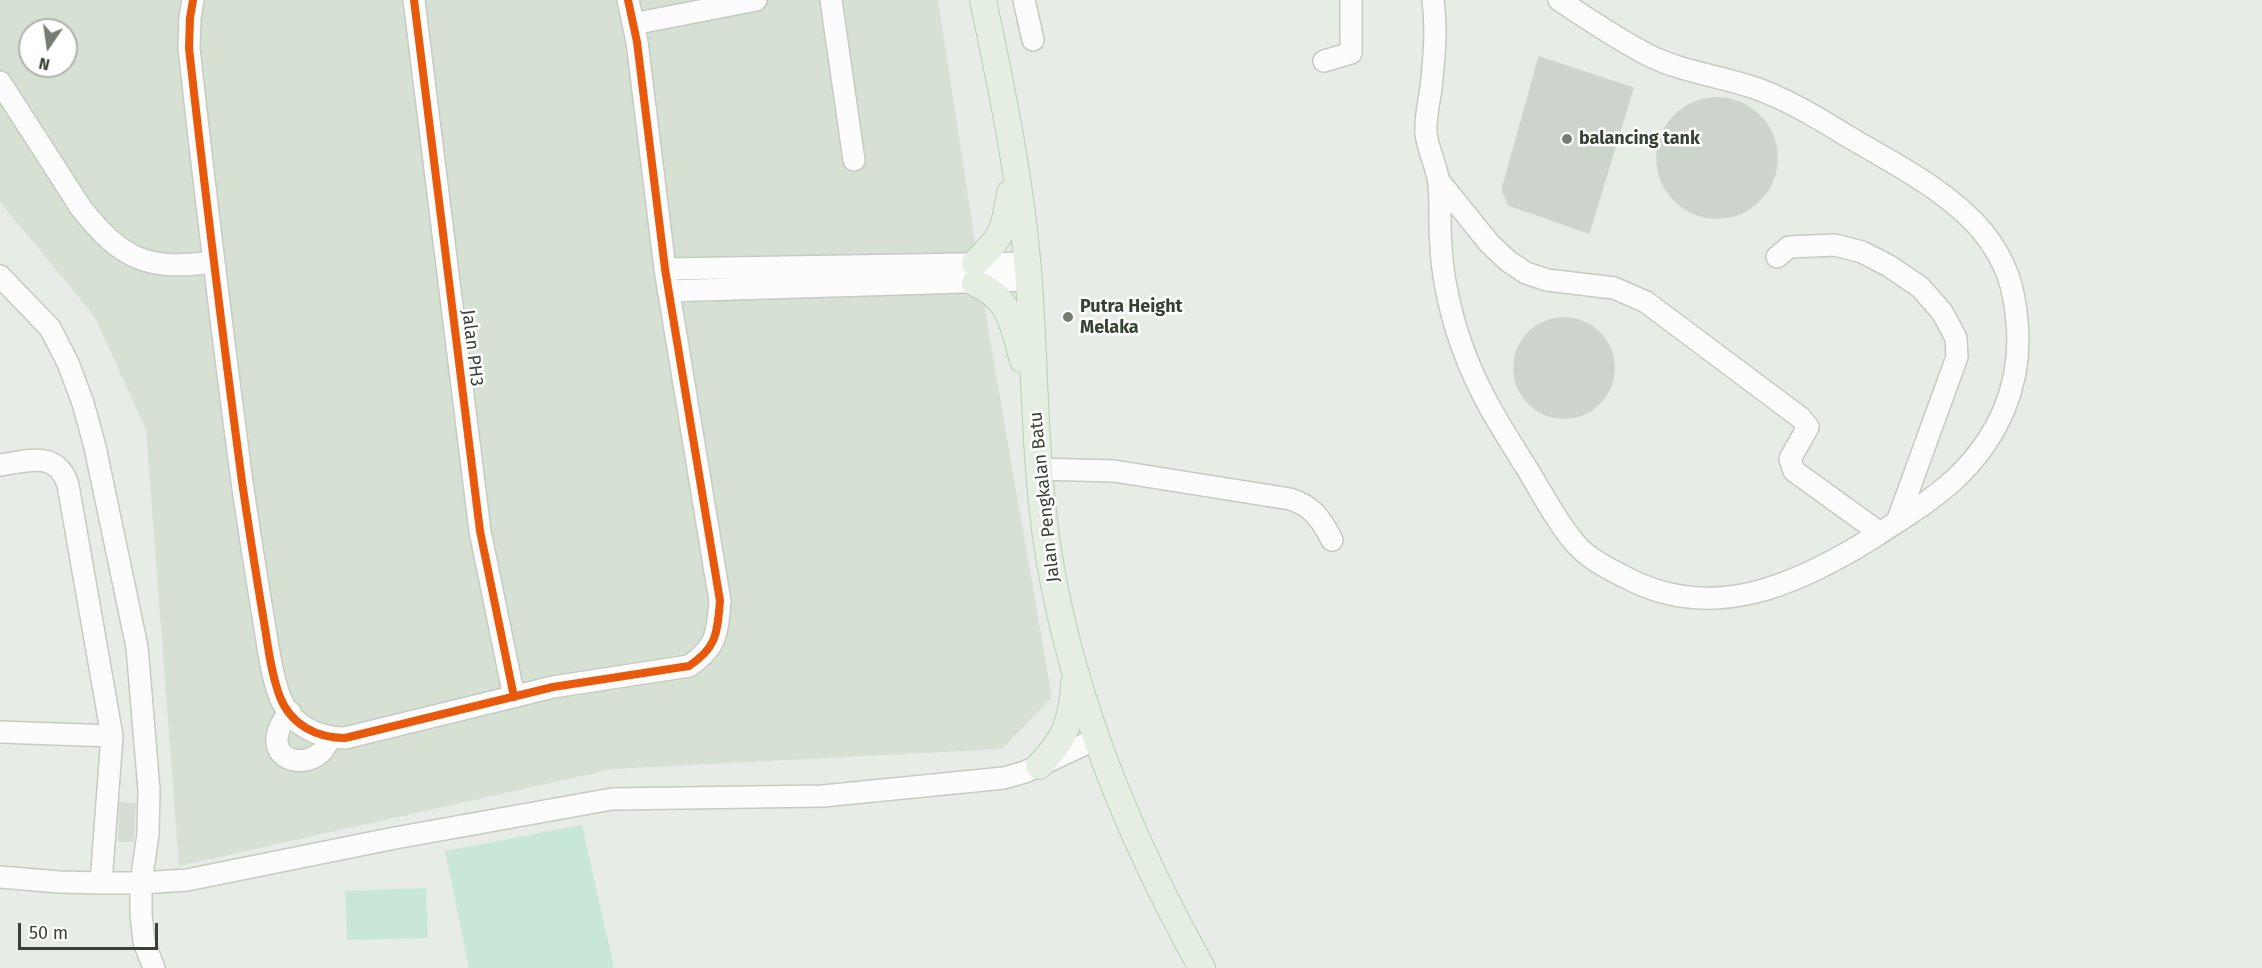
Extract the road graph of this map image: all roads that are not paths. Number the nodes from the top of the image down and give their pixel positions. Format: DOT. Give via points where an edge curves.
graph roads {
  1 [pos="193,0"];
  2 [pos="414,0"];
  3 [pos="628,0"];
  4 [pos="756,0"];
  5 [pos="831,0"];
  6 [pos="983,0"];
  7 [pos="1024,0"];
  8 [pos="1351,0"];
  9 [pos="1433,0"];
  10 [pos="1559,0"];
  11 [pos="633,24"];
  12 [pos="1033,40"];
  13 [pos="1324,61"];
  14 [pos="0,82"];
  15 [pos="854,160"];
  16 [pos="1016,165"];
  17 [pos="1439,181"];
  18 [pos="1777,257"];
  19 [pos="213,262"];
  20 [pos="665,269"];
  21 [pos="1028,272"];
  22 [pos="975,273"];
  23 [pos="878,275"];
  24 [pos="0,276"];
  25 [pos="668,291"];
  26 [pos="1036,404"];
  27 [pos="0,465"];
  28 [pos="1039,470"];
  29 [pos="1888,527"];
  30 [pos="1332,540"];
  31 [pos="1072,660"];
  32 [pos="514,697"];
  33 [pos="290,712"];
  34 [pos="0,732"];
  35 [pos="112,736"];
  36 [pos="330,738"];
  37 [pos="1096,739"];
  38 [pos="1039,766"];
  39 [pos="0,877"];
  40 [pos="101,883"];
  41 [pos="141,883"];
  42 [pos="154,968"];
  43 [pos="1202,968"];
  1 -- 19 [label="street" via="189,48"];
  2 -- 32 [label="street, Jalan PH3" via="480,531"];
  3 -- 11 [label="street"];
  4 -- 11 [label="street"];
  5 -- 15 [label="street"];
  6 -- 16 [label="main road, Jalan Pengkalan Batu"];
  7 -- 12 [label="street"];
  8 -- 13 [label="street" via="1351,53"];
  9 -- 17 [label="street" via="1434,60 1426,132"];
  10 -- 29 [label="street" via="1651,57 1786,100 1884,157 1958,206 1984,234 2007,269 2016,303 2019,339 2016,377 2002,414 1980,451 1953,481"];
  11 -- 20 [label="street"];
  14 -- 19 [label="street" via="81,208 113,242 129,254 162,266"];
  16 -- 21 [label="main road, Jalan Pengkalan Batu"];
  16 -- 22 [label="main road" via="1004,228"];
  17 -- 29 [label="street" via="1489,243 1526,273 1547,280 1614,288 1646,302 1801,418 1808,427 1790,459 1794,471"];
  17 -- 29 [label="street" via="1445,280 1469,368 1486,404 1575,544 1598,563 1640,586 1672,596 1730,598 1811,574"];
  18 -- 29 [label="street" via="1789,247 1811,245 1835,245 1862,252 1920,287 1956,338 1957,357"];
  19 -- 33 [label="street" via="250,541 280,699"];
  20 -- 23 [label="street"];
  20 -- 25 [label="street"];
  21 -- 22 [label="street"];
  21 -- 26 [label="main road, Jalan Pengkalan Batu"];
  22 -- 23 [label="street"];
  22 -- 26 [label="main road" via="1009,314"];
  23 -- 25 [label="street"];
  24 -- 41 [label="street" via="50,328 69,363 96,447 136,647 149,790"];
  25 -- 32 [label="street" via="720,601 714,642 706,655 688,666 553,687"];
  26 -- 28 [label="main road, Jalan Pengkalan Batu"];
  27 -- 35 [label="street" via="49,461 64,474"];
  28 -- 30 [label="street" via="1114,471 1290,499 1312,508"];
  28 -- 31 [label="main road, Jalan Pengkalan Batu" via="1046,541"];
  31 -- 37 [label="main road, Jalan Pengkalan Batu"];
  31 -- 38 [label="main road" via="1073,700 1068,725 1054,750"];
  32 -- 36 [label="street" via="345,738"];
  33 -- 36 [label="street" via="310,732"];
  33 -- 36 [label="street" via="280,725 277,740 280,752 290,760 305,762 321,753"];
  34 -- 35 [label="street"];
  35 -- 40 [label="street"];
  37 -- 38 [label="street"];
  37 -- 43 [label="main road, Jalan Pengkalan Batu" via="1164,900"];
  38 -- 41 [label="street" via="1004,778 823,796 601,800 187,879"];
  39 -- 40 [label="street"];
  40 -- 41 [label="street"];
  41 -- 42 [label="street" via="144,942"];
}
